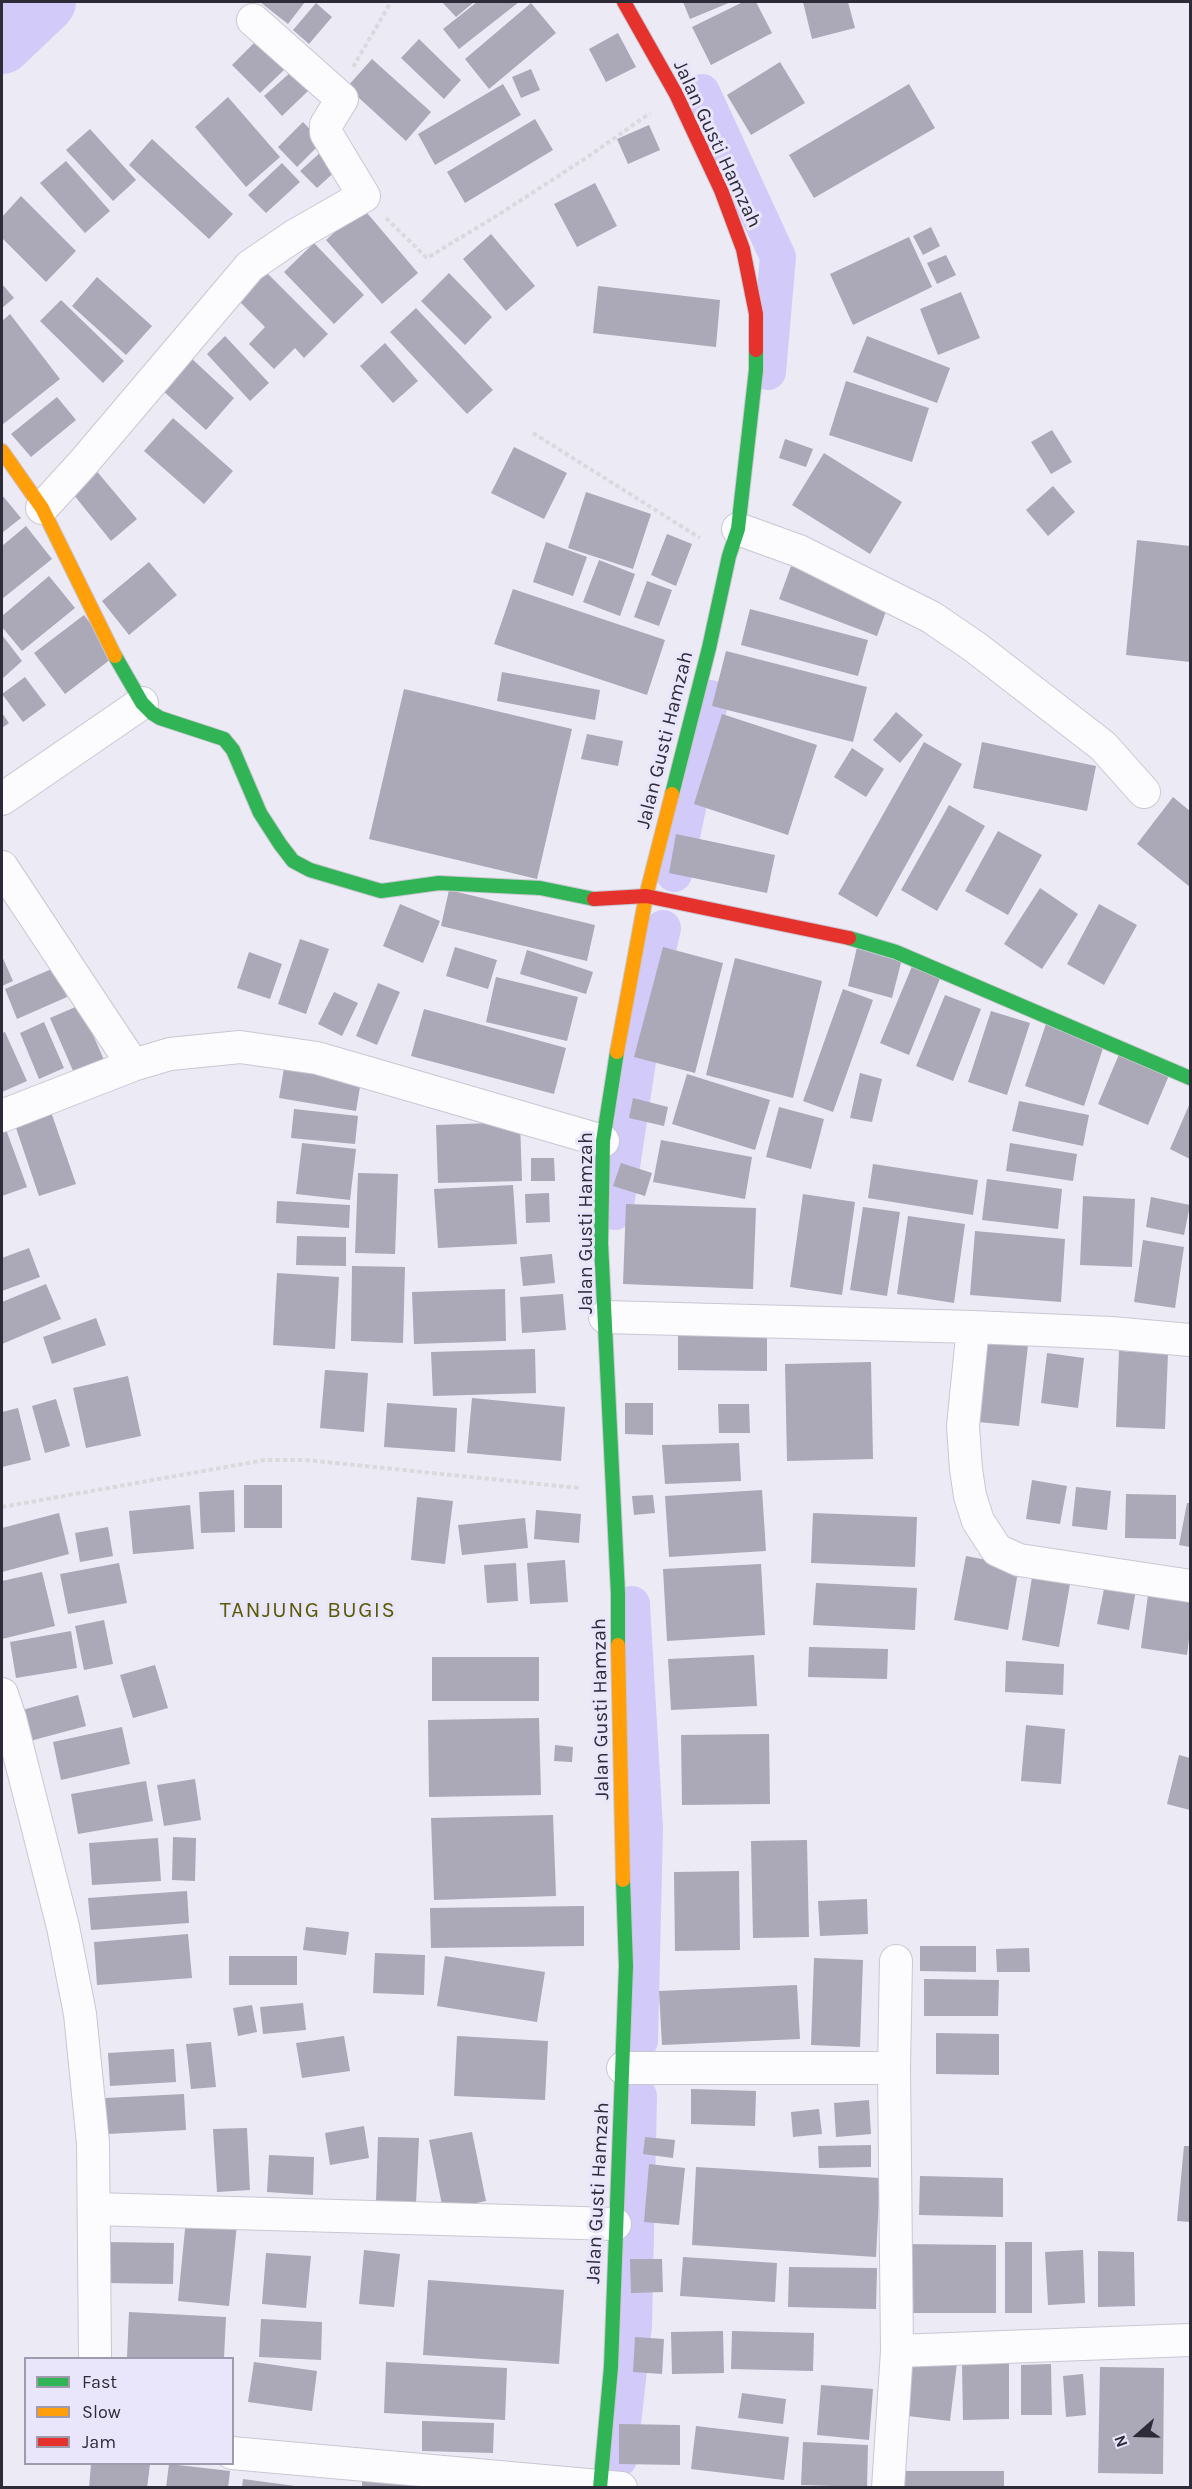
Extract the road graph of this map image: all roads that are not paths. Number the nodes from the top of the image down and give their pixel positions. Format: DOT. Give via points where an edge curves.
graph roads {
  1 [pos="624,2"];
  2 [pos="253,20"];
  3 [pos="2,451"];
  4 [pos="42,507"];
  5 [pos="733,543"];
  6 [pos="142,703"];
  7 [pos="1144,792"];
  8 [pos="2,799"];
  9 [pos="2,867"];
  10 [pos="646,896"];
  11 [pos="11,900"];
  12 [pos="133,1065"];
  13 [pos="1191,1078"];
  14 [pos="2,1116"];
  15 [pos="603,1141"];
  16 [pos="604,1317"];
  17 [pos="973,1327"];
  18 [pos="1191,1340"];
  19 [pos="1191,1586"];
  20 [pos="2,1694"];
  21 [pos="896,1960"];
  22 [pos="894,2067"];
  23 [pos="624,2068"];
  24 [pos="94,2209"];
  25 [pos="615,2223"];
  26 [pos="1191,2340"];
  27 [pos="897,2351"];
  28 [pos="95,2357"];
  29 [pos="234,2453"];
  30 [pos="607,2486"];
  31 [pos="888,2487"];
  1 -- 5 [label="street, Jalan Gusti Hamzah" via="676,94 722,190 743,249 756,314 756,370"];
  2 -- 4 [label="street" via="342,99 326,125 326,133 364,196 250,266"];
  3 -- 4 [label="street"];
  4 -- 6 [label="street"];
  5 -- 7 [label="street" via="799,551 931,617 975,646 1103,746"];
  5 -- 10 [label="street, Jalan Gusti Hamzah"];
  6 -- 8 [label="street"];
  6 -- 10 [label="street" via="160,718 224,739 233,750 260,813 280,844 293,861 310,870 381,891 439,883 540,888 599,900"];
  9 -- 11 [label="street"];
  10 -- 13 [label="street" via="852,938 896,951"];
  10 -- 15 [label="street, Jalan Gusti Hamzah"];
  11 -- 12 [label="street"];
  12 -- 14 [label="street"];
  12 -- 15 [label="street" via="170,1054 240,1047 317,1058"];
  15 -- 16 [label="street, Jalan Gusti Hamzah"];
  16 -- 17 [label="street"];
  16 -- 23 [label="street, Jalan Gusti Hamzah" via="618,1594 627,1966"];
  17 -- 18 [label="street"];
  17 -- 19 [label="street" via="963,1426 966,1469 978,1521 997,1550 1019,1560"];
  20 -- 24 [label="street" via="63,1927 80,2014 93,2143"];
  21 -- 22 [label="street"];
  22 -- 23 [label="street"];
  22 -- 27 [label="street"];
  23 -- 25 [label="street, Jalan Gusti Hamzah"];
  24 -- 25 [label="street"];
  24 -- 28 [label="street"];
  25 -- 30 [label="street, Jalan Gusti Hamzah"];
  26 -- 27 [label="street"];
  27 -- 31 [label="street"];
  29 -- 30 [label="street"];
}
